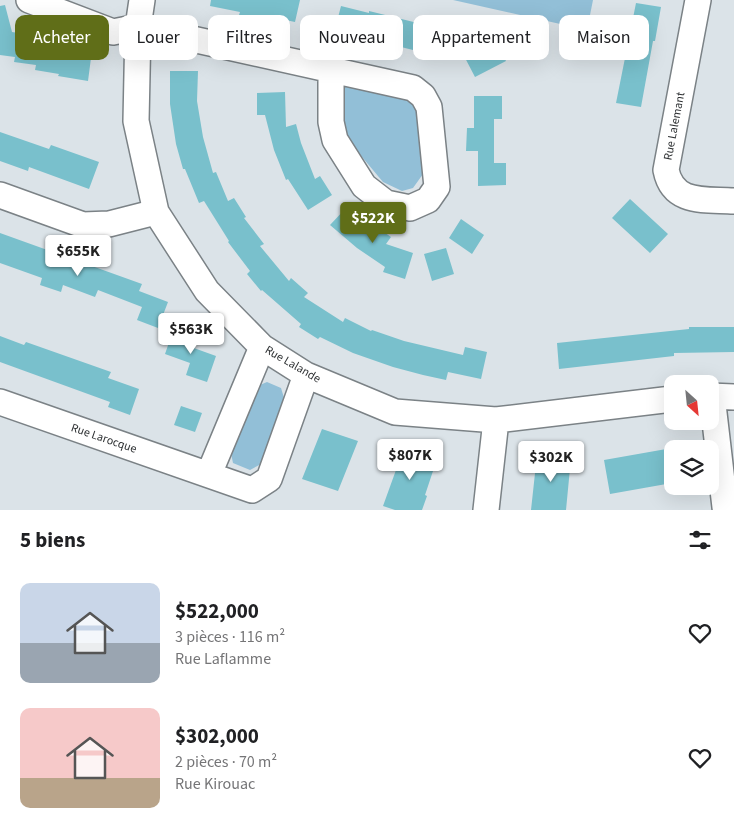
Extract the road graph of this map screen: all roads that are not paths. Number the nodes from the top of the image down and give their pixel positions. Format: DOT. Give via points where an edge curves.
graph roads {
  1 [pos="29,0"];
  2 [pos="142,0"];
  3 [pos="698,0"];
  4 [pos="140,15"];
  5 [pos="119,31"];
  6 [pos="198,40"];
  7 [pos="137,60"];
  8 [pos="331,70"];
  9 [pos="0,195"];
  10 [pos="734,201"];
  11 [pos="156,212"];
  12 [pos="262,347"];
  13 [pos="306,375"];
  14 [pos="719,397"];
  15 [pos="664,400"];
  16 [pos="0,402"];
  17 [pos="496,420"];
  18 [pos="209,474"];
  19 [pos="486,510"];
  20 [pos="734,510"];
  1 -- 5 [label="street" via="113,32"];
  2 -- 4 [label="street, Rue Lalande"];
  3 -- 10 [label="street, Rue Lalemant" via="666,170 668,181 689,198"];
  6 -- 8 [label="street"];
  7 -- 11 [label="street, Rue Lalande" via="136,121"];
  8 -- 8 [label="street" via="413,88 423,96 429,107 437,186 428,200 410,208 386,203 364,186 335,140 331,122"];
  9 -- 11 [label="street" via="83,225 109,224"];
  11 -- 12 [label="street, Rue Lalande" via="207,291"];
  12 -- 13 [label="street, Rue Lalande"];
  12 -- 18 [label="street"];
  13 -- 17 [label="street, Rue Lalande" via="394,412"];
  13 -- 18 [label="street, Rue Larocque" via="269,478 252,490"];
  14 -- 20 [label="street" via="725,507"];
  15 -- 17 [label="street, Rue Lalande"];
  16 -- 18 [label="street, Rue Larocque"];
  17 -- 19 [label="street"];
}
